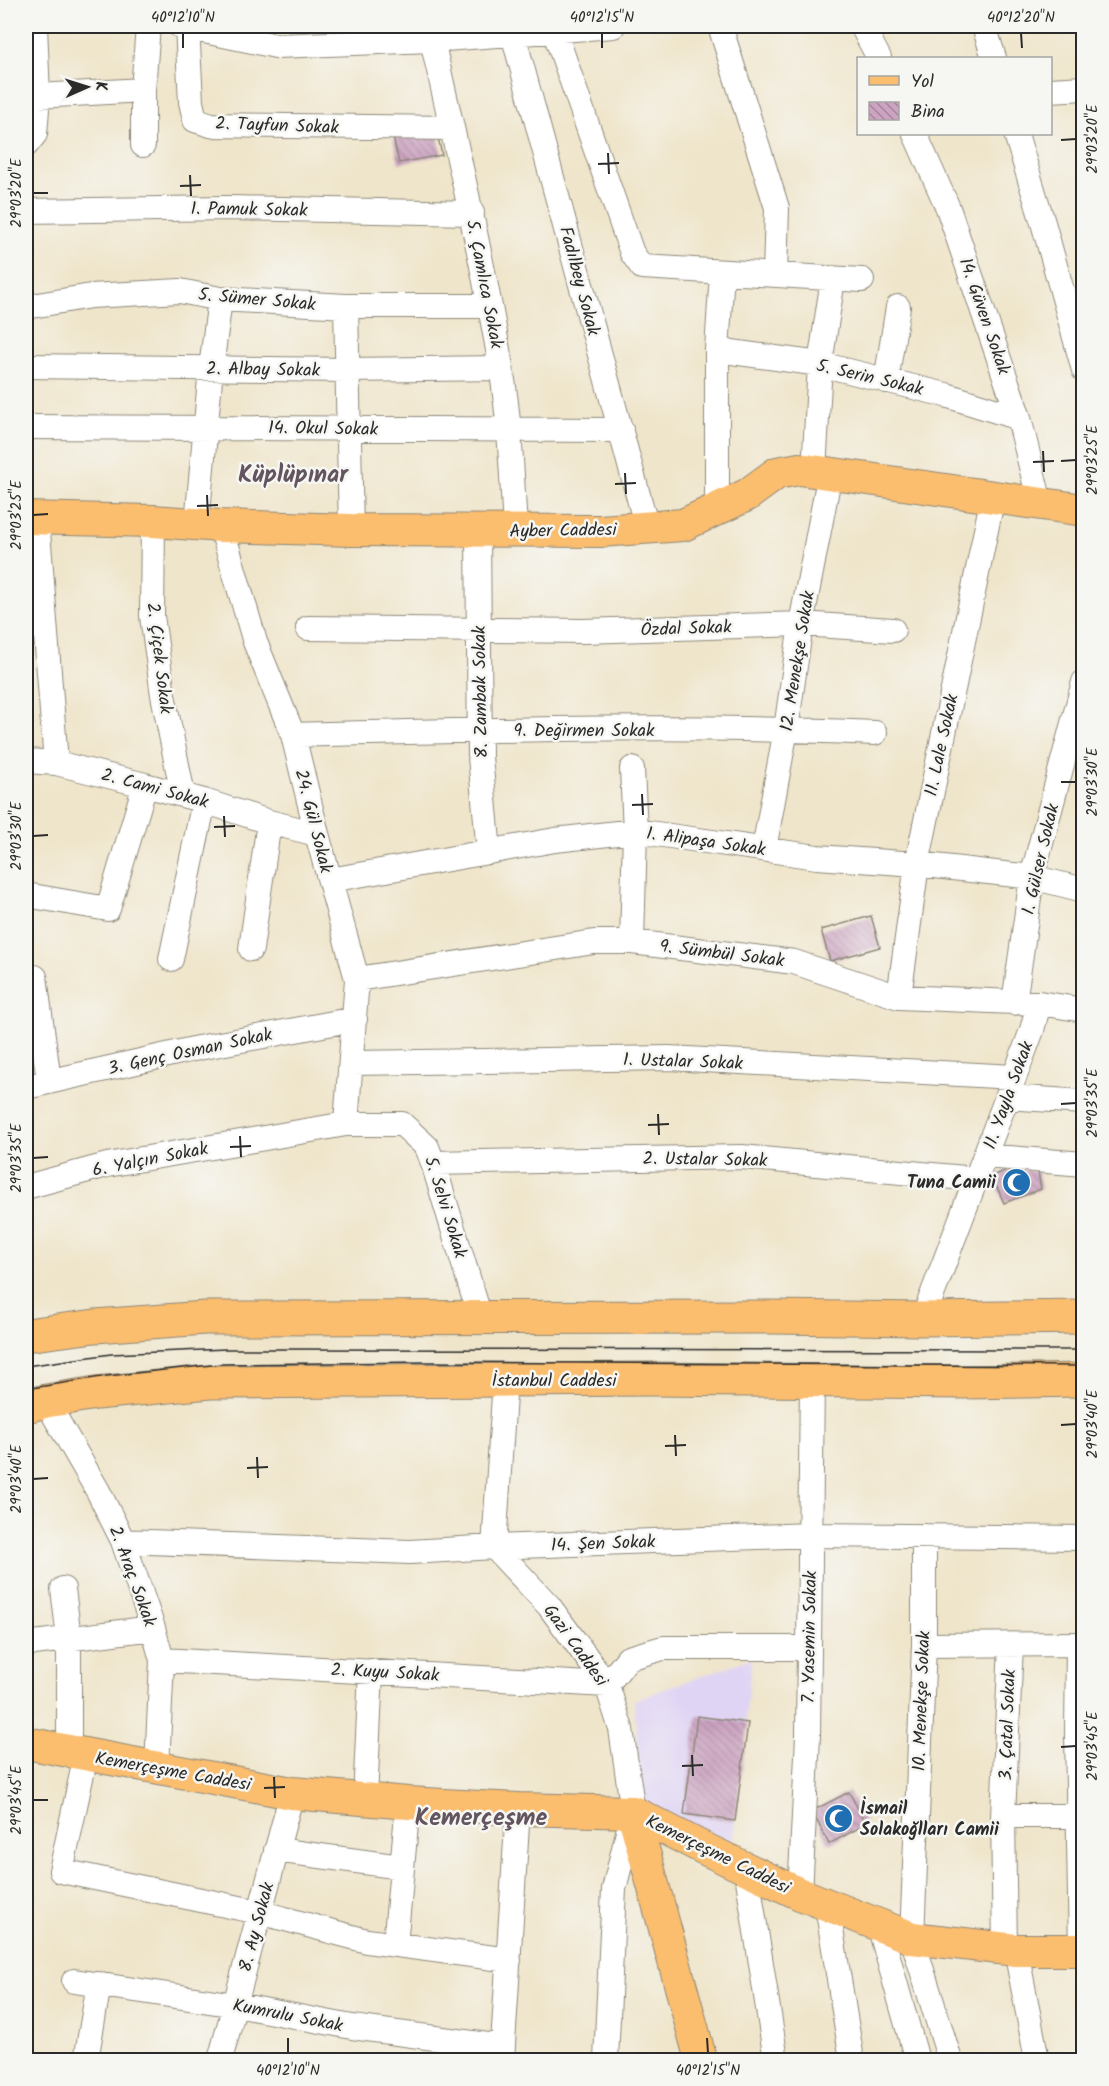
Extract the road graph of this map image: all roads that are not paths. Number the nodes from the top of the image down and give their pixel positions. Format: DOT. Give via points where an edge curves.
graph roads {
  1 [pos="148,26"];
  2 [pos="185,26"];
  3 [pos="613,26"];
  4 [pos="720,26"];
  5 [pos="862,26"];
  6 [pos="984,26"];
  7 [pos="570,28"];
  8 [pos="513,34"];
  9 [pos="32,37"];
  10 [pos="432,40"];
  11 [pos="878,57"];
  12 [pos="994,57"];
  13 [pos="1083,88"];
  14 [pos="143,90"];
  15 [pos="1052,90"];
  16 [pos="38,96"];
  17 [pos="452,128"];
  18 [pos="915,135"];
  19 [pos="1016,135"];
  20 [pos="29,137"];
  21 [pos="143,145"];
  22 [pos="26,211"];
  23 [pos="472,213"];
  24 [pos="722,272"];
  25 [pos="775,275"];
  26 [pos="834,279"];
  27 [pos="862,280"];
  28 [pos="220,299"];
  29 [pos="346,306"];
  30 [pos="489,306"];
  31 [pos="26,307"];
  32 [pos="898,307"];
  33 [pos="717,350"];
  34 [pos="820,364"];
  35 [pos="26,366"];
  36 [pos="211,368"];
  37 [pos="501,368"];
  38 [pos="348,370"];
  39 [pos="1083,370"];
  40 [pos="886,381"];
  41 [pos="1019,418"];
  42 [pos="205,426"];
  43 [pos="26,427"];
  44 [pos="349,428"];
  45 [pos="509,430"];
  46 [pos="621,430"];
  47 [pos="822,472"];
  48 [pos="993,496"];
  49 [pos="1041,503"];
  50 [pos="717,510"];
  51 [pos="1083,510"];
  52 [pos="31,518"];
  53 [pos="153,520"];
  54 [pos="209,525"];
  55 [pos="647,528"];
  56 [pos="351,530"];
  57 [pos="478,531"];
  58 [pos="515,531"];
  59 [pos="801,624"];
  60 [pos="308,628"];
  61 [pos="893,630"];
  62 [pos="478,631"];
  63 [pos="1083,682"];
  64 [pos="786,729"];
  65 [pos="479,730"];
  66 [pos="875,733"];
  67 [pos="293,735"];
  68 [pos="26,761"];
  69 [pos="56,763"];
  70 [pos="632,769"];
  71 [pos="145,785"];
  72 [pos="194,798"];
  73 [pos="269,822"];
  74 [pos="635,831"];
  75 [pos="317,834"];
  76 [pos="764,849"];
  77 [pos="489,852"];
  78 [pos="917,864"];
  79 [pos="1032,877"];
  80 [pos="330,880"];
  81 [pos="1083,891"];
  82 [pos="26,895"];
  83 [pos="632,942"];
  84 [pos="251,950"];
  85 [pos="171,958"];
  86 [pos="35,977"];
  87 [pos="357,979"];
  88 [pos="899,997"];
  89 [pos="1014,1002"];
  90 [pos="1039,1003"];
  91 [pos="1083,1010"];
  92 [pos="355,1019"];
  93 [pos="352,1063"];
  94 [pos="49,1081"];
  95 [pos="26,1087"];
  96 [pos="1011,1087"];
  97 [pos="1083,1102"];
  98 [pos="346,1124"];
  99 [pos="985,1156"];
  100 [pos="433,1162"];
  101 [pos="1083,1164"];
  102 [pos="975,1179"];
  103 [pos="26,1187"];
  104 [pos="480,1317"];
  105 [pos="1083,1317"];
  106 [pos="923,1319"];
  107 [pos="26,1335"];
  108 [pos="505,1380"];
  109 [pos="1083,1380"];
  110 [pos="812,1381"];
  111 [pos="36,1403"];
  112 [pos="811,1535"];
  113 [pos="924,1536"];
  114 [pos="1083,1538"];
  115 [pos="123,1541"];
  116 [pos="494,1547"];
  117 [pos="63,1589"];
  118 [pos="153,1628"];
  119 [pos="69,1638"];
  120 [pos="26,1644"];
  121 [pos="1081,1644"];
  122 [pos="924,1645"];
  123 [pos="1011,1645"];
  124 [pos="809,1648"];
  125 [pos="162,1660"];
  126 [pos="371,1671"];
  127 [pos="607,1685"];
  128 [pos="26,1743"];
  129 [pos="78,1753"];
  130 [pos="157,1767"];
  131 [pos="292,1793"];
  132 [pos="365,1800"];
  133 [pos="408,1803"];
  134 [pos="518,1809"];
  135 [pos="633,1812"];
  136 [pos="1003,1816"];
  137 [pos="1079,1816"];
  138 [pos="276,1850"];
  139 [pos="401,1867"];
  140 [pos="746,1867"];
  141 [pos="814,1899"];
  142 [pos="259,1912"];
  143 [pos="879,1925"];
  144 [pos="912,1938"];
  145 [pos="395,1945"];
  146 [pos="1010,1950"];
  147 [pos="1082,1950"];
  148 [pos="509,1960"];
  149 [pos="74,1981"];
  150 [pos="99,1984"];
  151 [pos="236,2005"];
  152 [pos="503,2054"];
  153 [pos="86,2061"];
  154 [pos="220,2061"];
  155 [pos="606,2061"];
  156 [pos="700,2061"];
  157 [pos="776,2061"];
  158 [pos="852,2061"];
  159 [pos="917,2061"];
  160 [pos="950,2061"];
  161 [pos="1037,2061"];
  1 -- 14 [label="street"];
  2 -- 10 [label="street" via="276,46"];
  2 -- 17 [label="street, 2. Tayfun Sokak" via="195,120 211,125"];
  3 -- 7 [label="street"];
  4 -- 25 [label="street" via="777,208"];
  5 -- 11 [label="street"];
  6 -- 12 [label="street"];
  7 -- 8 [label="street"];
  7 -- 24 [label="street" via="632,253 642,267"];
  8 -- 10 [label="street"];
  8 -- 46 [label="street, Fadılbey Sokak"];
  9 -- 16 [label="street"];
  10 -- 17 [label="street, 5. Çamlıca Sokak"];
  13 -- 15 [label="street"];
  14 -- 16 [label="street"];
  14 -- 21 [label="street"];
  16 -- 20 [label="street"];
  17 -- 23 [label="street, 5. Çamlıca Sokak"];
  18 -- 41 [label="street, 14. Güven Sokak" via="948,208"];
  19 -- 39 [label="street"];
  22 -- 23 [label="street, 1. Pamuk Sokak" via="229,208"];
  23 -- 30 [label="street, 5. Çamlıca Sokak"];
  24 -- 25 [label="street"];
  24 -- 33 [label="street"];
  25 -- 26 [label="street"];
  26 -- 27 [label="street"];
  26 -- 34 [label="street, 12. Menekşe Sokak"];
  28 -- 29 [label="street, 5. Sümer Sokak"];
  28 -- 31 [label="street, 5. Sümer Sokak" via="180,291 91,296"];
  28 -- 36 [label="street"];
  29 -- 30 [label="street, 5. Sümer Sokak"];
  29 -- 38 [label="street"];
  30 -- 37 [label="street, 5. Çamlıca Sokak"];
  32 -- 40 [label="street"];
  33 -- 34 [label="street, 5. Serin Sokak"];
  33 -- 50 [label="street"];
  34 -- 40 [label="street, 5. Serin Sokak"];
  34 -- 47 [label="street, 12. Menekşe Sokak"];
  35 -- 36 [label="street, 2. Albay Sokak"];
  36 -- 38 [label="street, 2. Albay Sokak"];
  36 -- 42 [label="street"];
  37 -- 38 [label="street, 2. Albay Sokak"];
  37 -- 45 [label="street, 5. Çamlıca Sokak"];
  38 -- 44 [label="street"];
  40 -- 41 [label="street, 5. Serin Sokak"];
  41 -- 49 [label="street, 14. Güven Sokak"];
  42 -- 43 [label="street, 14. Okul Sokak"];
  42 -- 44 [label="street, 14. Okul Sokak"];
  42 -- 54 [label="street"];
  44 -- 45 [label="street, 14. Okul Sokak"];
  44 -- 56 [label="street"];
  45 -- 46 [label="street, 14. Okul Sokak"];
  45 -- 58 [label="street, 5. Çamlıca Sokak"];
  46 -- 55 [label="street, Fadılbey Sokak"];
  47 -- 48 [label="main road, Ayber Caddesi"];
  47 -- 50 [label="main road, Ayber Caddesi" via="799,469 777,473"];
  47 -- 59 [label="street, 12. Menekşe Sokak"];
  48 -- 49 [label="main road, Ayber Caddesi"];
  48 -- 78 [label="street, 11. Lale Sokak"];
  49 -- 51 [label="main road, Ayber Caddesi"];
  50 -- 55 [label="main road, Ayber Caddesi" via="683,525"];
  52 -- 53 [label="main road, Ayber Caddesi"];
  52 -- 69 [label="street"];
  53 -- 54 [label="main road, Ayber Caddesi"];
  53 -- 72 [label="street, 2. Çiçek Sokak" via="152,616 163,695"];
  54 -- 56 [label="main road, Ayber Caddesi"];
  54 -- 67 [label="street, 24. Gül Sokak"];
  55 -- 58 [label="main road, Ayber Caddesi"];
  56 -- 57 [label="main road, Ayber Caddesi"];
  57 -- 58 [label="main road, Ayber Caddesi"];
  57 -- 62 [label="street, 8. Zambak Sokak"];
  59 -- 61 [label="street, Özdal Sokak"];
  59 -- 62 [label="street, Özdal Sokak" via="583,632"];
  59 -- 64 [label="street, 12. Menekşe Sokak"];
  60 -- 62 [label="street, Özdal Sokak"];
  62 -- 65 [label="street, 8. Zambak Sokak"];
  63 -- 79 [label="street, 1. Gülser Sokak"];
  64 -- 65 [label="street, 9. Değirmen Sokak"];
  64 -- 66 [label="street, 9. Değirmen Sokak"];
  64 -- 76 [label="street, 12. Menekşe Sokak"];
  65 -- 67 [label="street, 9. Değirmen Sokak"];
  65 -- 77 [label="street, 8. Zambak Sokak"];
  67 -- 75 [label="street, 24. Gül Sokak"];
  68 -- 69 [label="street, 2. Cami Sokak"];
  69 -- 71 [label="street, 2. Cami Sokak"];
  70 -- 74 [label="street"];
  71 -- 72 [label="street, 2. Cami Sokak"];
  71 -- 82 [label="street" via="108,909"];
  72 -- 73 [label="street, 2. Cami Sokak"];
  72 -- 85 [label="street"];
  73 -- 75 [label="street, 2. Cami Sokak"];
  73 -- 84 [label="street"];
  74 -- 76 [label="street, 1. Alipaşa Sokak"];
  74 -- 77 [label="street, 1. Alipaşa Sokak"];
  74 -- 83 [label="street"];
  75 -- 80 [label="street, 24. Gül Sokak"];
  76 -- 78 [label="street, 1. Alipaşa Sokak"];
  77 -- 80 [label="street, 1. Alipaşa Sokak"];
  78 -- 79 [label="street, 1. Alipaşa Sokak"];
  78 -- 88 [label="street, 11. Lale Sokak"];
  79 -- 81 [label="street, 1. Alipaşa Sokak"];
  79 -- 89 [label="street, 1. Gülser Sokak"];
  80 -- 87 [label="street, 24. Gül Sokak"];
  83 -- 87 [label="street, 9. Sümbül Sokak" via="594,942"];
  83 -- 88 [label="street, 9. Sümbül Sokak" via="794,962"];
  86 -- 94 [label="street"];
  87 -- 92 [label="street, 24. Gül Sokak"];
  88 -- 89 [label="street, 9. Sümbül Sokak"];
  89 -- 90 [label="street, 9. Sümbül Sokak"];
  90 -- 91 [label="street, 9. Sümbül Sokak"];
  90 -- 96 [label="street, 11. Yayla Sokak"];
  92 -- 93 [label="street, 24. Gül Sokak"];
  92 -- 94 [label="street, 3. Genç Osman Sokak"];
  93 -- 96 [label="street, 1. Ustalar Sokak" via="669,1058"];
  93 -- 98 [label="street, 24. Gül Sokak"];
  94 -- 95 [label="street, 3. Genç Osman Sokak"];
  96 -- 97 [label="street, 1. Ustalar Sokak"];
  96 -- 99 [label="street, 11. Yayla Sokak"];
  98 -- 100 [label="street, 5. Selvi Sokak" via="402,1124 427,1147"];
  98 -- 103 [label="street, 6. Yalçın Sokak" via="107,1165"];
  99 -- 101 [label="street"];
  99 -- 102 [label="street, 11. Yayla Sokak"];
  100 -- 102 [label="street, 2. Ustalar Sokak" via="742,1157"];
  100 -- 104 [label="street, 5. Selvi Sokak"];
  102 -- 106 [label="street, 11. Yayla Sokak"];
  104 -- 106 [label="highway"];
  104 -- 107 [label="highway" via="205,1318"];
  105 -- 106 [label="highway"];
  108 -- 110 [label="highway, İstanbul Caddesi"];
  108 -- 111 [label="highway, İstanbul Caddesi" via="210,1382"];
  108 -- 116 [label="street"];
  109 -- 110 [label="highway, İstanbul Caddesi"];
  110 -- 112 [label="street, 7. Yasemin Sokak"];
  111 -- 115 [label="street, 2. Araç Sokak" via="98,1491"];
  112 -- 113 [label="street, 14. Şen Sokak"];
  112 -- 116 [label="street, 14. Şen Sokak"];
  112 -- 124 [label="street, 7. Yasemin Sokak"];
  113 -- 114 [label="street, 14. Şen Sokak"];
  113 -- 122 [label="street, 10. Menekşe Sokak"];
  115 -- 116 [label="street, 14. Şen Sokak" via="410,1552"];
  115 -- 118 [label="street, 2. Araç Sokak"];
  116 -- 127 [label="street, Gazi Caddesi" via="549,1606"];
  117 -- 119 [label="street"];
  118 -- 119 [label="street"];
  118 -- 125 [label="street, 2. Araç Sokak"];
  119 -- 120 [label="street"];
  119 -- 129 [label="street"];
  121 -- 123 [label="street"];
  121 -- 137 [label="street"];
  122 -- 123 [label="street"];
  122 -- 144 [label="street, 10. Menekşe Sokak"];
  123 -- 136 [label="street, 3. Çatal Sokak"];
  124 -- 127 [label="street" via="663,1648 628,1658"];
  124 -- 141 [label="street, 7. Yasemin Sokak"];
  125 -- 126 [label="street, 2. Kuyu Sokak"];
  125 -- 130 [label="street, 2. Araç Sokak"];
  126 -- 127 [label="street, 2. Kuyu Sokak"];
  126 -- 132 [label="street"];
  127 -- 135 [label="street, Gazi Caddesi" via="621,1729"];
  128 -- 129 [label="main road, Kemerçeşme Caddesi"];
  129 -- 130 [label="main road, Kemerçeşme Caddesi"];
  129 -- 142 [label="street" via="61,1871"];
  130 -- 131 [label="main road, Kemerçeşme Caddesi"];
  131 -- 132 [label="main road, Kemerçeşme Caddesi"];
  131 -- 138 [label="street, 8. Ay Sokak"];
  132 -- 133 [label="main road, Kemerçeşme Caddesi"];
  133 -- 134 [label="main road, Kemerçeşme Caddesi"];
  133 -- 139 [label="street"];
  134 -- 135 [label="main road, Kemerçeşme Caddesi"];
  134 -- 148 [label="street"];
  135 -- 140 [label="main road, Kemerçeşme Caddesi"];
  135 -- 155 [label="street" via="614,1889"];
  135 -- 156 [label="main road, Gazi Caddesi"];
  136 -- 137 [label="street"];
  136 -- 146 [label="street, 3. Çatal Sokak"];
  137 -- 147 [label="street"];
  138 -- 139 [label="street"];
  138 -- 142 [label="street, 8. Ay Sokak"];
  139 -- 145 [label="street"];
  140 -- 141 [label="main road, Kemerçeşme Caddesi"];
  140 -- 157 [label="street"];
  141 -- 143 [label="main road, Kemerçeşme Caddesi"];
  141 -- 158 [label="street, 7. Yasemin Sokak"];
  142 -- 145 [label="street"];
  142 -- 151 [label="street, 8. Ay Sokak"];
  143 -- 144 [label="main road, Kemerçeşme Caddesi"];
  143 -- 159 [label="street"];
  144 -- 146 [label="main road, Kemerçeşme Caddesi"];
  144 -- 160 [label="street, 10. Menekşe Sokak"];
  145 -- 148 [label="street"];
  146 -- 147 [label="main road, Kemerçeşme Caddesi"];
  146 -- 161 [label="street, 3. Çatal Sokak"];
  148 -- 152 [label="street"];
  149 -- 150 [label="street, Kumrulu Sokak"];
  150 -- 151 [label="street, Kumrulu Sokak"];
  150 -- 153 [label="street"];
  151 -- 152 [label="street, Kumrulu Sokak"];
  151 -- 154 [label="street, 8. Ay Sokak"];
}
